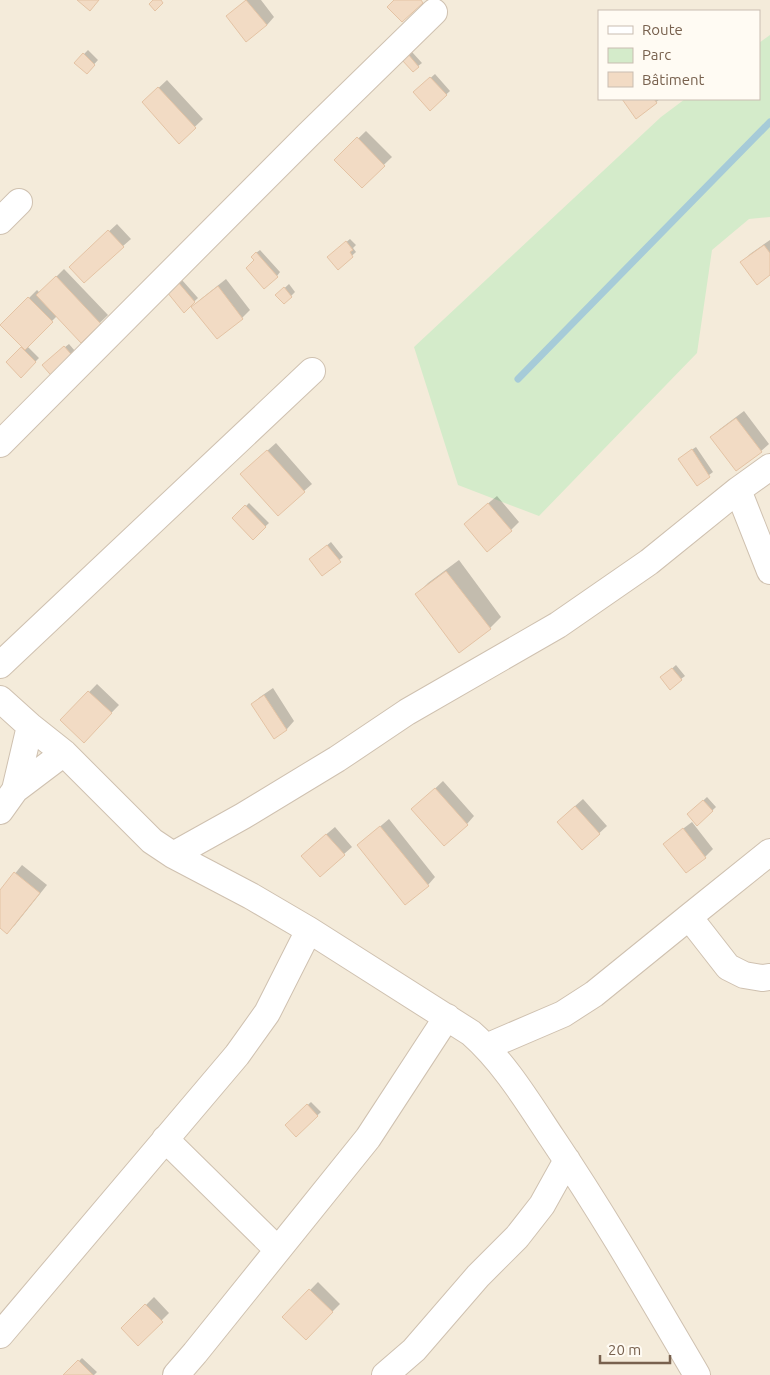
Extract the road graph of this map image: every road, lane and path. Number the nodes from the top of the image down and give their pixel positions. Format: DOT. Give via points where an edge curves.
graph roads {
  1 [pos="434,12"];
  2 [pos="19,202"];
  3 [pos="0,220"];
  4 [pos="312,371"];
  5 [pos="0,444"];
  6 [pos="770,468"];
  7 [pos="738,490"];
  8 [pos="770,571"];
  9 [pos="0,665"];
  10 [pos="0,700"];
  11 [pos="30,726"];
  12 [pos="64,753"];
  13 [pos="15,790"];
  14 [pos="0,811"];
  15 [pos="770,852"];
  16 [pos="173,855"];
  17 [pos="689,917"];
  18 [pos="309,930"];
  19 [pos="770,977"];
  20 [pos="446,1017"];
  21 [pos="486,1047"];
  22 [pos="165,1139"];
  23 [pos="567,1160"];
  24 [pos="278,1250"];
  25 [pos="0,1335"];
  26 [pos="176,1375"];
  27 [pos="385,1375"];
  28 [pos="697,1375"];
  1 -- 5 [label="street"];
  2 -- 3 [label="street"];
  4 -- 9 [label="street"];
  6 -- 7 [label="street"];
  7 -- 8 [label="street"];
  7 -- 16 [label="street" via="649,562 558,625 407,712 330,764"];
  10 -- 11 [label="street"];
  11 -- 12 [label="street"];
  11 -- 13 [label="street"];
  12 -- 13 [label="street"];
  12 -- 16 [label="street" via="152,841"];
  13 -- 14 [label="street"];
  15 -- 17 [label="street"];
  16 -- 18 [label="street"];
  17 -- 19 [label="street" via="728,967 744,975"];
  17 -- 21 [label="street" via="594,994 563,1014"];
  18 -- 20 [label="street"];
  18 -- 22 [label="street" via="267,1013 237,1055"];
  20 -- 21 [label="street"];
  20 -- 24 [label="street" via="368,1138"];
  21 -- 23 [label="street"];
  22 -- 24 [label="street"];
  22 -- 25 [label="street"];
  23 -- 27 [label="street" via="542,1205 517,1237 478,1276 414,1350"];
  23 -- 28 [label="street"];
  24 -- 26 [label="street"];
}
